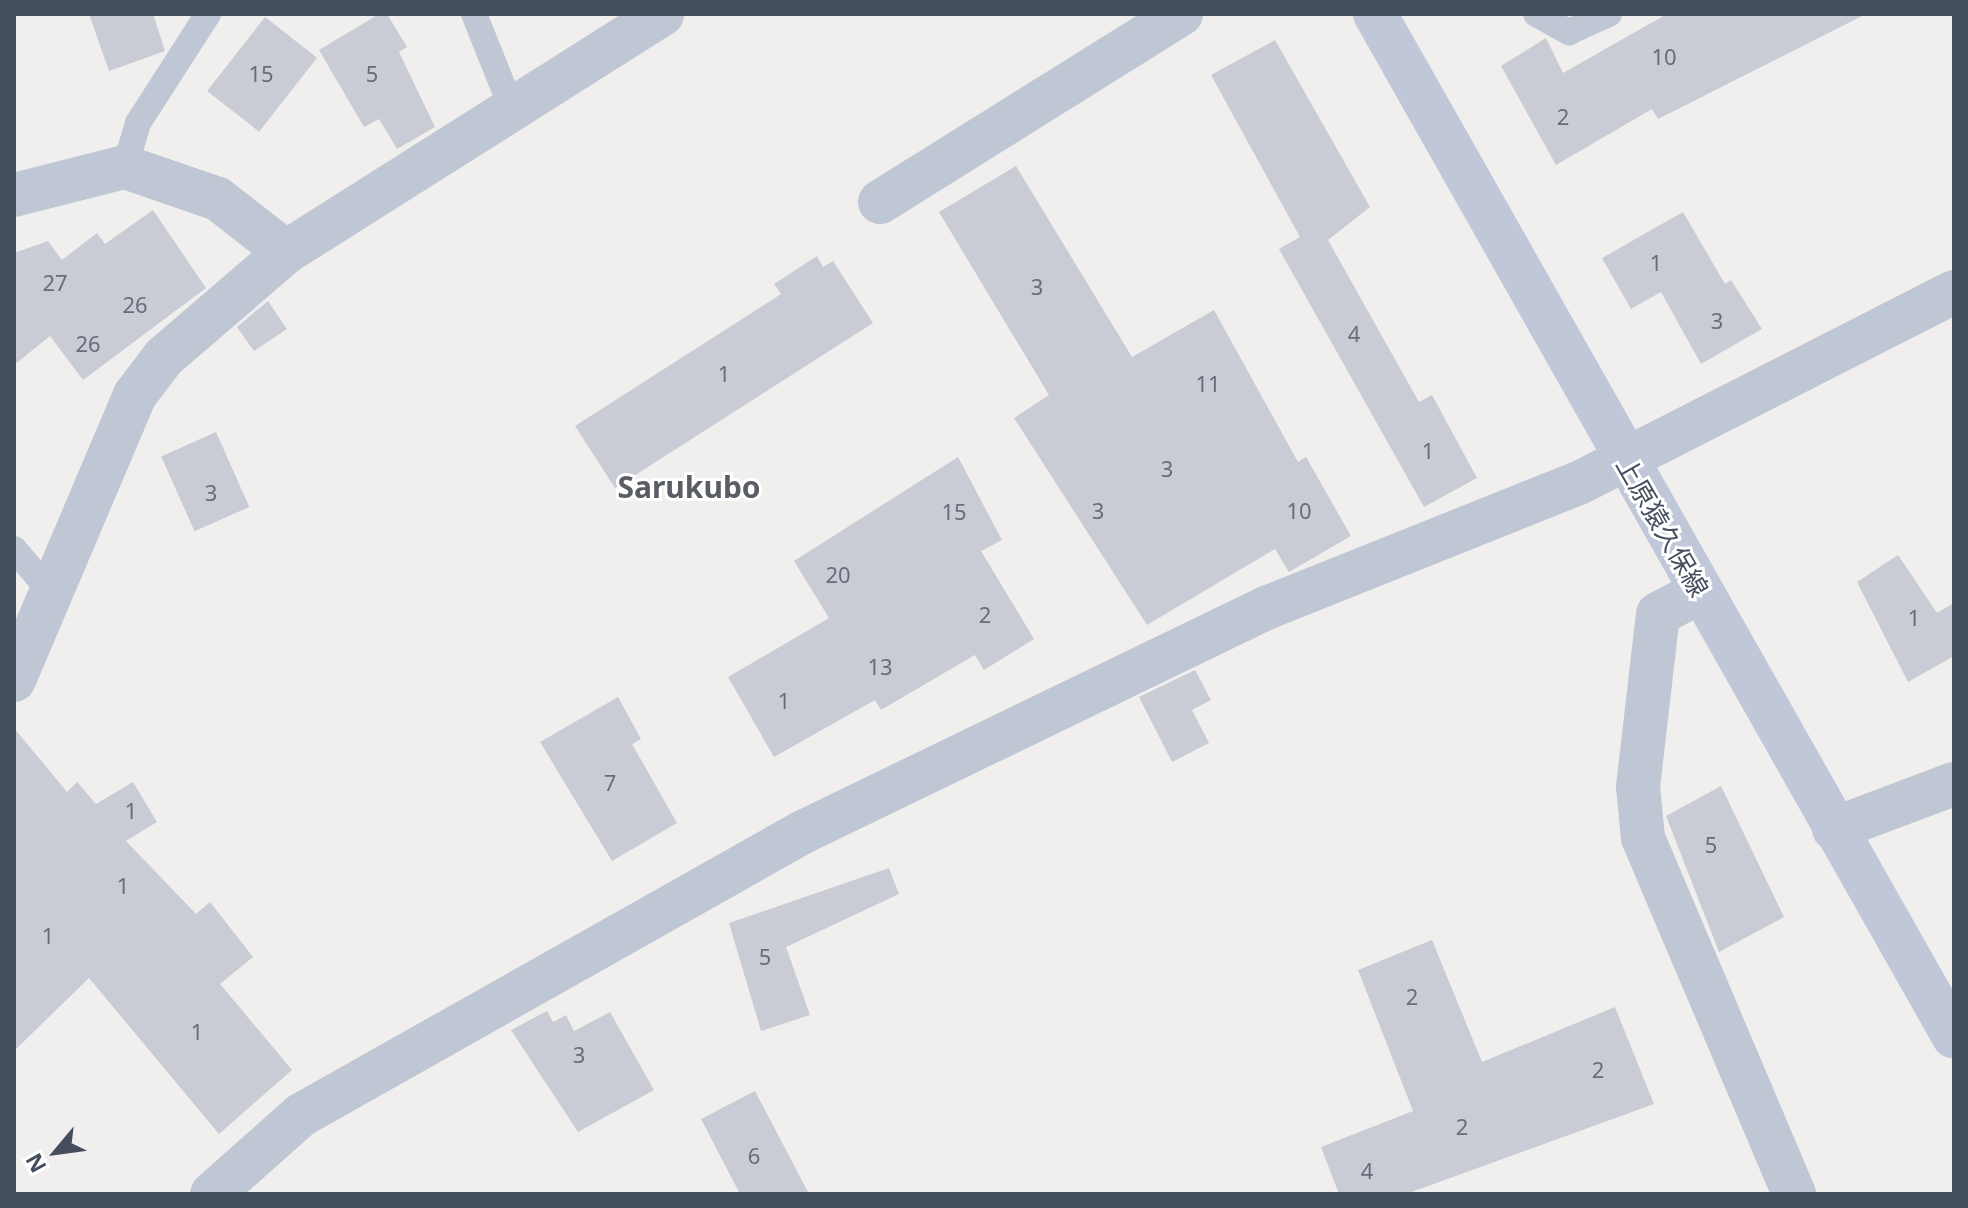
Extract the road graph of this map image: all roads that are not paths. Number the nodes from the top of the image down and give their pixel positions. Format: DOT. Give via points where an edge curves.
graph roads {
  1 [pos="208,14"];
  2 [pos="474,14"];
  3 [pos="662,14"];
  4 [pos="1181,14"];
  5 [pos="1375,14"];
  6 [pos="1536,14"];
  7 [pos="1609,14"];
  8 [pos="512,109"];
  9 [pos="125,167"];
  10 [pos="14,195"];
  11 [pos="880,202"];
  12 [pos="286,252"];
  13 [pos="1954,292"];
  14 [pos="1623,460"];
  15 [pos="14,549"];
  16 [pos="51,592"];
  17 [pos="1700,592"];
  18 [pos="14,680"];
  19 [pos="1954,784"];
  20 [pos="1834,829"];
  21 [pos="1954,1037"];
  22 [pos="212,1194"];
  23 [pos="1794,1194"];
  1 -- 9 [label="lane" via="138,123"];
  2 -- 8 [label="lane"];
  3 -- 8 [label="street"];
  4 -- 11 [label="street"];
  5 -- 14 [label="main road, 上原猿久保線"];
  6 -- 7 [label="lane" via="1569,32"];
  8 -- 12 [label="street"];
  9 -- 10 [label="street"];
  9 -- 12 [label="street" via="218,199"];
  12 -- 16 [label="street" via="174,348 135,395"];
  13 -- 14 [label="street"];
  14 -- 17 [label="main road, 上原猿久保線"];
  14 -- 22 [label="street" via="1266,608 801,833 301,1115"];
  15 -- 16 [label="lane"];
  16 -- 18 [label="street"];
  17 -- 20 [label="main road, 上原猿久保線"];
  17 -- 23 [label="street" via="1658,614 1638,787 1643,838"];
  19 -- 20 [label="street"];
  20 -- 21 [label="main road, 上原猿久保線"];
}
